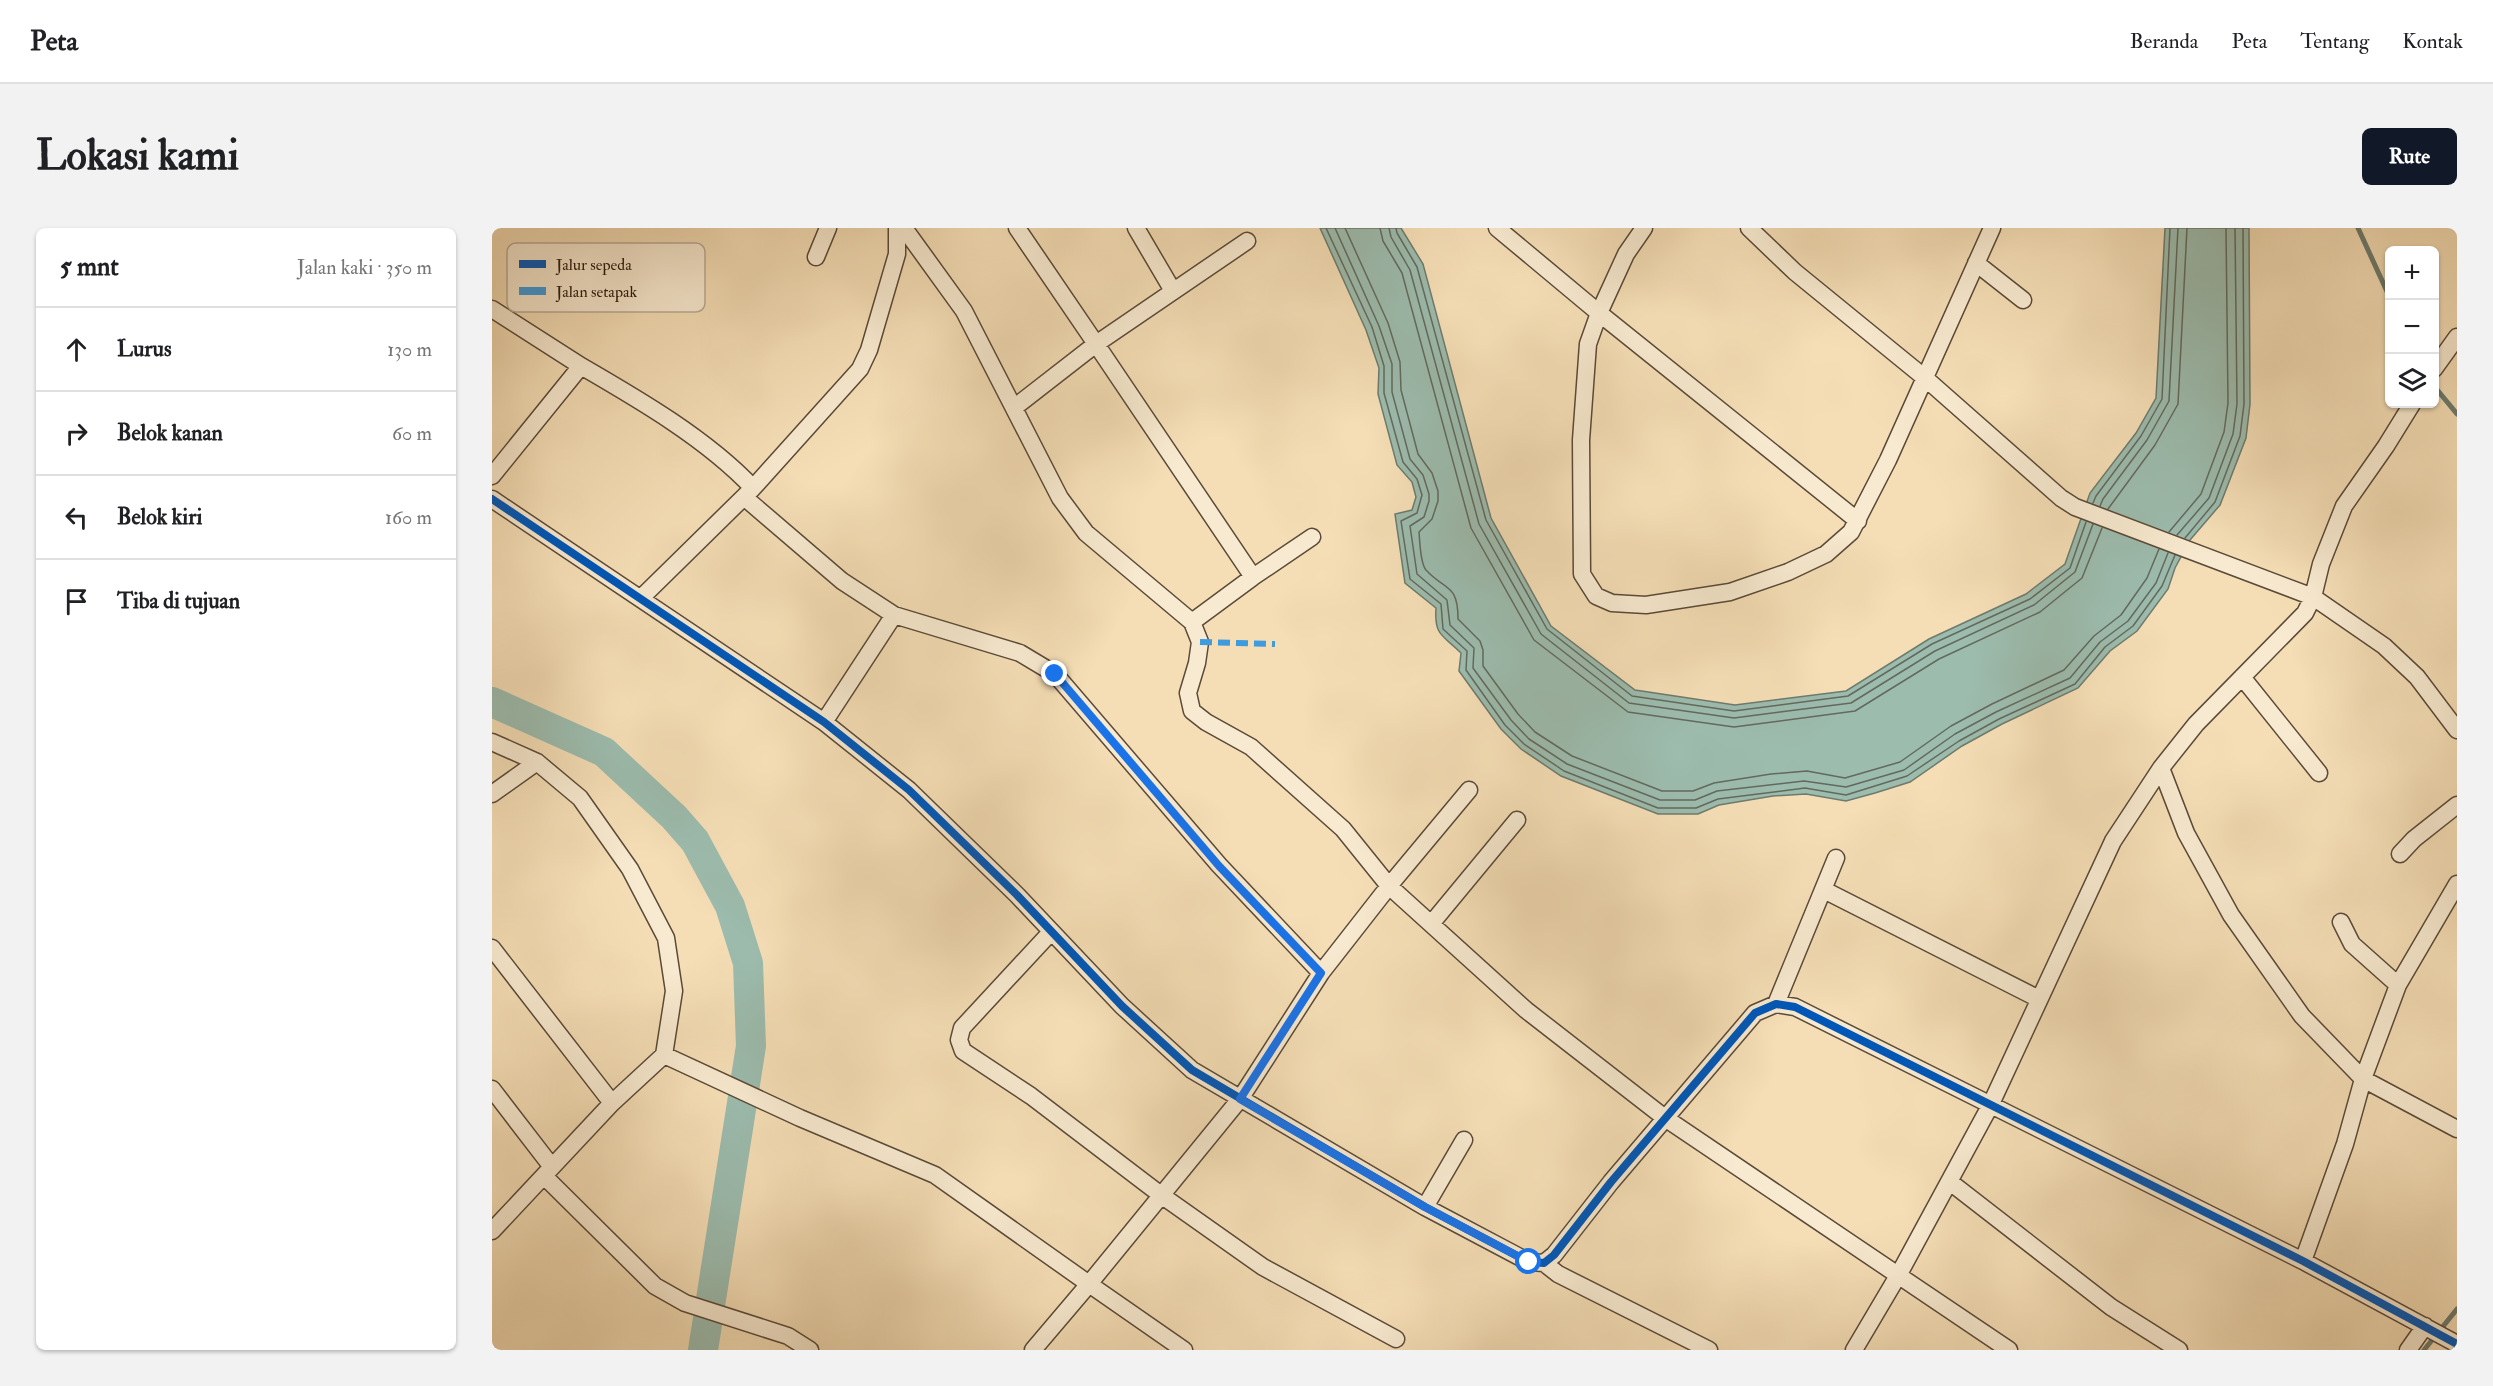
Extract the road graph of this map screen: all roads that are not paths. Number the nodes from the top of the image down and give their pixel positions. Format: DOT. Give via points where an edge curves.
graph roads {
  1 [pos="828,228"];
  2 [pos="897,228"];
  3 [pos="904,228"];
  4 [pos="1017,228"];
  5 [pos="1136,228"];
  6 [pos="1497,228"];
  7 [pos="1644,228"];
  8 [pos="1992,228"];
  9 [pos="1758,231"];
  10 [pos="1247,241"];
  11 [pos="816,257"];
  12 [pos="1976,263"];
  13 [pos="1173,291"];
  14 [pos="2023,300"];
  15 [pos="492,309"];
  16 [pos="1599,313"];
  17 [pos="2457,337"];
  18 [pos="1096,344"];
  19 [pos="2439,362"];
  20 [pos="581,366"];
  21 [pos="1925,378"];
  22 [pos="1015,407"];
  23 [pos="2410,408"];
  24 [pos="492,476"];
  25 [pos="748,492"];
  26 [pos="492,499"];
  27 [pos="1858,522"];
  28 [pos="1312,537"];
  29 [pos="1253,577"];
  30 [pos="2313,597"];
  31 [pos="641,598"];
  32 [pos="894,615"];
  33 [pos="1192,622"];
  34 [pos="2242,677"];
  35 [pos="824,722"];
  36 [pos="2457,730"];
  37 [pos="492,742"];
  38 [pos="537,762"];
  39 [pos="2161,768"];
  40 [pos="2319,773"];
  41 [pos="1469,790"];
  42 [pos="492,794"];
  43 [pos="2457,805"];
  44 [pos="1517,820"];
  45 [pos="2400,854"];
  46 [pos="1836,858"];
  47 [pos="2457,884"];
  48 [pos="1389,886"];
  49 [pos="1824,890"];
  50 [pos="2341,922"];
  51 [pos="1431,924"];
  52 [pos="1051,932"];
  53 [pos="492,948"];
  54 [pos="1321,973"];
  55 [pos="2398,985"];
  56 [pos="2039,999"];
  57 [pos="1776,1004"];
  58 [pos="664,1055"];
  59 [pos="2363,1079"];
  60 [pos="492,1089"];
  61 [pos="1240,1099"];
  62 [pos="612,1103"];
  63 [pos="1990,1106"];
  64 [pos="1665,1118"];
  65 [pos="2457,1129"];
  66 [pos="1464,1140"];
  67 [pos="548,1171"];
  68 [pos="1950,1182"];
  69 [pos="1161,1196"];
  70 [pos="1425,1207"];
  71 [pos="492,1231"];
  72 [pos="2303,1262"];
  73 [pos="1544,1263"];
  74 [pos="1899,1274"];
  75 [pos="1089,1284"];
  76 [pos="2440,1334"];
  77 [pos="1396,1340"];
  78 [pos="810,1350"];
  79 [pos="1033,1350"];
  80 [pos="1184,1350"];
  81 [pos="1709,1350"];
  82 [pos="1854,1350"];
  83 [pos="2009,1350"];
  84 [pos="2179,1350"];
  85 [pos="2408,1350"];
  1 -- 11 [label="street"];
  2 -- 25 [label="street" via="897,254 860,369"];
  3 -- 22 [label="street" via="964,311"];
  4 -- 18 [label="street"];
  5 -- 13 [label="street"];
  6 -- 16 [label="street"];
  7 -- 16 [label="street" via="1626,254"];
  8 -- 12 [label="street"];
  9 -- 21 [label="street" via="1795,272"];
  10 -- 13 [label="street"];
  12 -- 14 [label="street"];
  12 -- 21 [label="street"];
  13 -- 18 [label="street"];
  15 -- 20 [label="street"];
  16 -- 27 [label="street"];
  16 -- 27 [label="street" via="1588,344 1581,440 1582,574 1596,596 1612,603 1646,605 1730,592 1826,554"];
  17 -- 19 [label="street"];
  18 -- 22 [label="street"];
  18 -- 29 [label="street"];
  20 -- 24 [label="street"];
  20 -- 25 [label="street" via="685,432 736,470"];
  21 -- 27 [label="street"];
  21 -- 30 [label="street" via="2075,507"];
  22 -- 33 [label="street" via="1060,498 1086,533"];
  23 -- 30 [label="street" via="2344,506"];
  25 -- 31 [label="street"];
  25 -- 32 [label="street" via="842,581"];
  26 -- 31 [label="street"];
  28 -- 29 [label="street"];
  29 -- 33 [label="street"];
  30 -- 34 [label="street" via="2293,627"];
  30 -- 36 [label="street" via="2384,646 2417,677"];
  31 -- 35 [label="street"];
  32 -- 35 [label="street"];
  32 -- 54 [label="street" via="1020,653 1055,674 1219,866"];
  33 -- 48 [label="street" via="1200,642 1188,693 1192,711 1251,747 1285,777 1343,829"];
  34 -- 39 [label="street" via="2196,724"];
  34 -- 40 [label="street"];
  35 -- 52 [label="street" via="909,790"];
  37 -- 38 [label="street"];
  38 -- 42 [label="street"];
  38 -- 58 [label="street" via="580,798 630,869 666,938 674,991"];
  39 -- 56 [label="street" via="2113,841"];
  39 -- 59 [label="street" via="2186,833 2231,915 2302,1016"];
  41 -- 48 [label="street"];
  43 -- 45 [label="street"];
  44 -- 51 [label="street"];
  46 -- 49 [label="street"];
  47 -- 55 [label="street"];
  48 -- 51 [label="street"];
  48 -- 54 [label="street"];
  49 -- 56 [label="street"];
  49 -- 57 [label="street"];
  50 -- 55 [label="street" via="2352,944"];
  51 -- 64 [label="street" via="1526,1010"];
  52 -- 61 [label="street" via="1122,1006 1192,1070"];
  52 -- 69 [label="street" via="962,1028 959,1040 963,1051 1031,1096"];
  53 -- 62 [label="street"];
  54 -- 61 [label="street"];
  55 -- 59 [label="street"];
  56 -- 63 [label="street"];
  57 -- 63 [label="street" via="1795,1007"];
  57 -- 64 [label="street" via="1755,1013"];
  58 -- 62 [label="street"];
  58 -- 75 [label="street" via="935,1175"];
  59 -- 65 [label="street"];
  59 -- 72 [label="street" via="2345,1144"];
  60 -- 67 [label="street"];
  61 -- 69 [label="street"];
  61 -- 70 [label="street"];
  62 -- 67 [label="street"];
  63 -- 68 [label="street"];
  63 -- 72 [label="street"];
  64 -- 73 [label="street"];
  64 -- 74 [label="street"];
  66 -- 70 [label="street"];
  67 -- 71 [label="street"];
  67 -- 78 [label="street" via="655,1286 685,1303 788,1336"];
  68 -- 74 [label="street"];
  68 -- 84 [label="street" via="2111,1307"];
  69 -- 75 [label="street"];
  69 -- 77 [label="street" via="1263,1267"];
  70 -- 73 [label="street" via="1529,1262"];
  72 -- 76 [label="street"];
  73 -- 81 [label="street" via="1558,1275"];
  74 -- 82 [label="street"];
  74 -- 83 [label="street"];
  75 -- 79 [label="street"];
  75 -- 80 [label="street"];
  76 -- 85 [label="street"];
}
